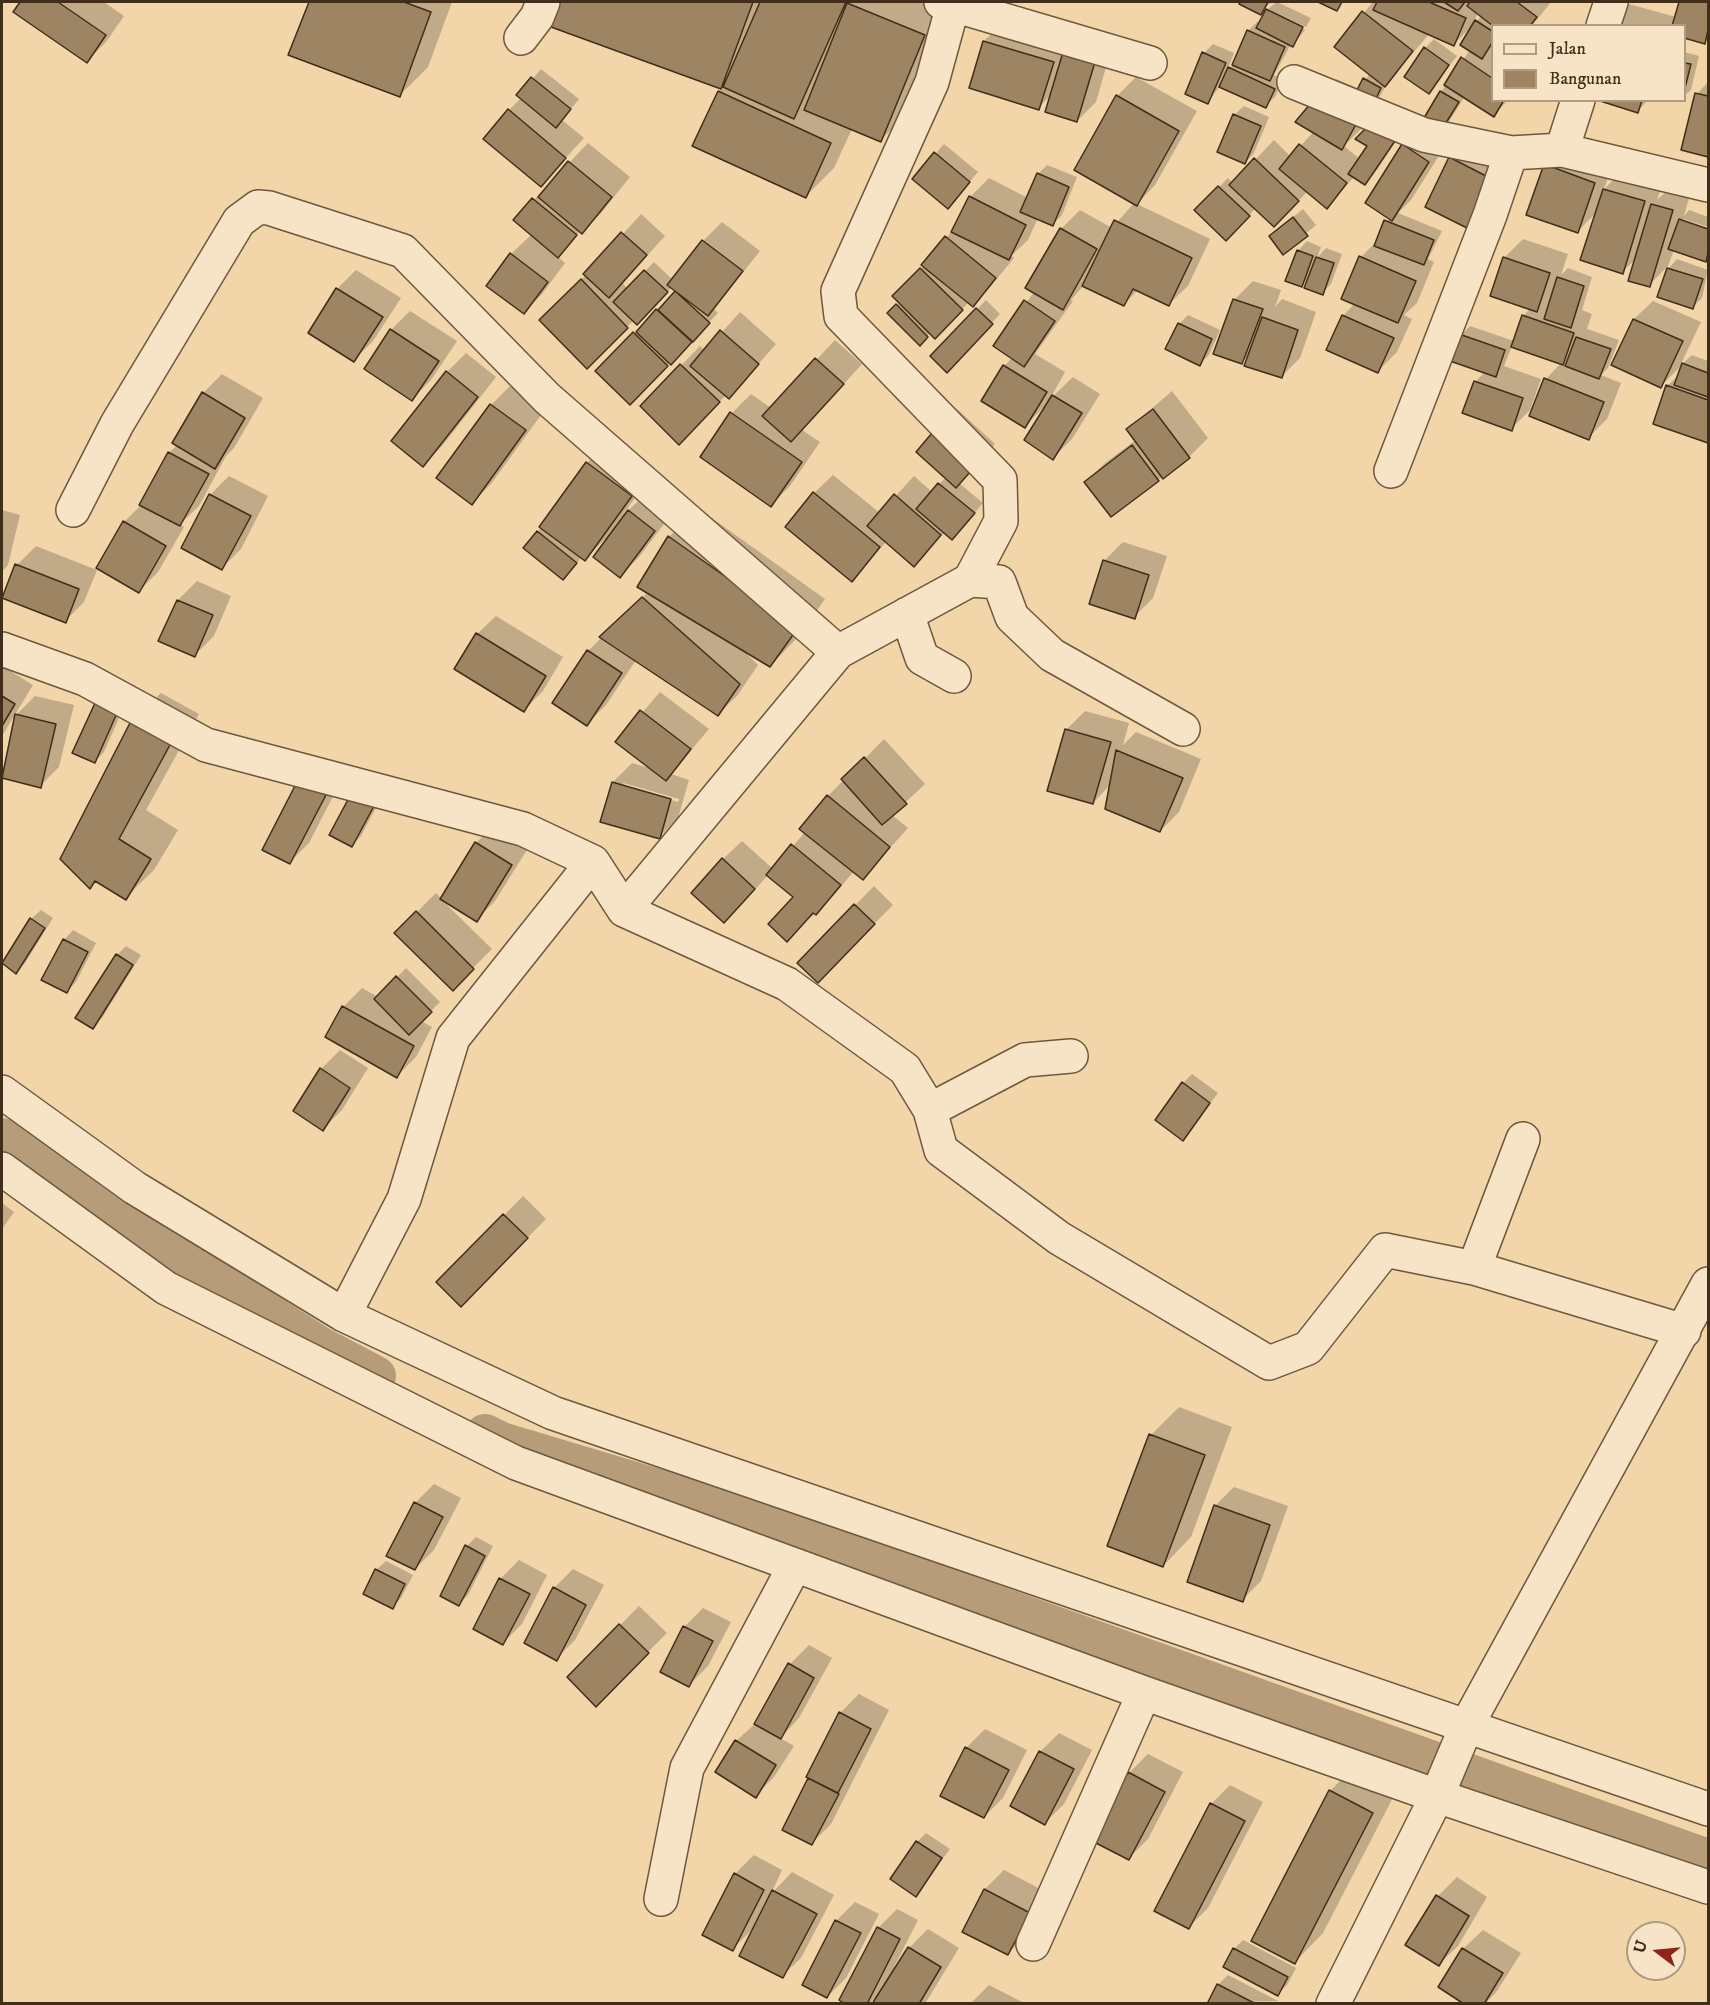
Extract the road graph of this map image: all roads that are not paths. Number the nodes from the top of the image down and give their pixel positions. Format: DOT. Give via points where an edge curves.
graph roads {
  1 [pos="543,2"];
  2 [pos="1611,2"];
  3 [pos="947,3"];
  4 [pos="1604,24"];
  5 [pos="521,38"];
  6 [pos="1150,63"];
  7 [pos="1294,82"];
  8 [pos="1577,102"];
  9 [pos="1562,150"];
  10 [pos="1511,153"];
  11 [pos="1708,185"];
  12 [pos="1391,471"];
  13 [pos="73,510"];
  14 [pos="970,580"];
  15 [pos="907,614"];
  16 [pos="2,649"];
  17 [pos="838,652"];
  18 [pos="954,676"];
  19 [pos="1184,729"];
  20 [pos="593,862"];
  21 [pos="624,909"];
  22 [pos="1071,1056"];
  23 [pos="2,1092"];
  24 [pos="930,1110"];
  25 [pos="1523,1139"];
  26 [pos="2,1169"];
  27 [pos="1474,1268"];
  28 [pos="1708,1284"];
  29 [pos="344,1315"];
  30 [pos="1684,1331"];
  31 [pos="794,1567"];
  32 [pos="1144,1693"];
  33 [pos="1465,1730"];
  34 [pos="1438,1792"];
  35 [pos="1708,1809"];
  36 [pos="1708,1887"];
  37 [pos="661,1899"];
  38 [pos="1033,1944"];
  39 [pos="1333,2004"];
  1 -- 5 [label="street"];
  2 -- 4 [label="street"];
  3 -- 6 [label="street"];
  3 -- 14 [label="street" via="932,82 838,291 841,316 1000,480 1001,521"];
  7 -- 10 [label="street" via="1424,135"];
  8 -- 9 [label="street"];
  9 -- 10 [label="street"];
  9 -- 11 [label="street"];
  10 -- 12 [label="street"];
  13 -- 17 [label="street" via="117,424 235,228 250,211 269,208 403,251 547,399"];
  14 -- 15 [label="street"];
  14 -- 19 [label="street" via="999,582 1012,617 1052,655"];
  15 -- 17 [label="street"];
  15 -- 18 [label="street" via="922,658"];
  16 -- 20 [label="street" via="85,679 206,745 523,829"];
  17 -- 21 [label="street"];
  20 -- 21 [label="street"];
  20 -- 29 [label="street" via="453,1038 404,1199"];
  21 -- 24 [label="street" via="787,984 905,1069"];
  22 -- 24 [label="street" via="1025,1060"];
  23 -- 29 [label="street" via="135,1188"];
  24 -- 27 [label="street" via="941,1150 950,1157 1059,1238 1269,1363 1308,1348 1385,1251"];
  25 -- 27 [label="street"];
  26 -- 31 [label="street" via="176,1293 516,1463"];
  27 -- 30 [label="street"];
  28 -- 30 [label="street"];
  29 -- 33 [label="street" via="553,1413"];
  30 -- 33 [label="street"];
  31 -- 32 [label="street"];
  31 -- 37 [label="street" via="687,1768"];
  32 -- 34 [label="street"];
  32 -- 38 [label="street"];
  33 -- 34 [label="street"];
  33 -- 35 [label="street"];
  34 -- 36 [label="street"];
  34 -- 39 [label="street"];
}
